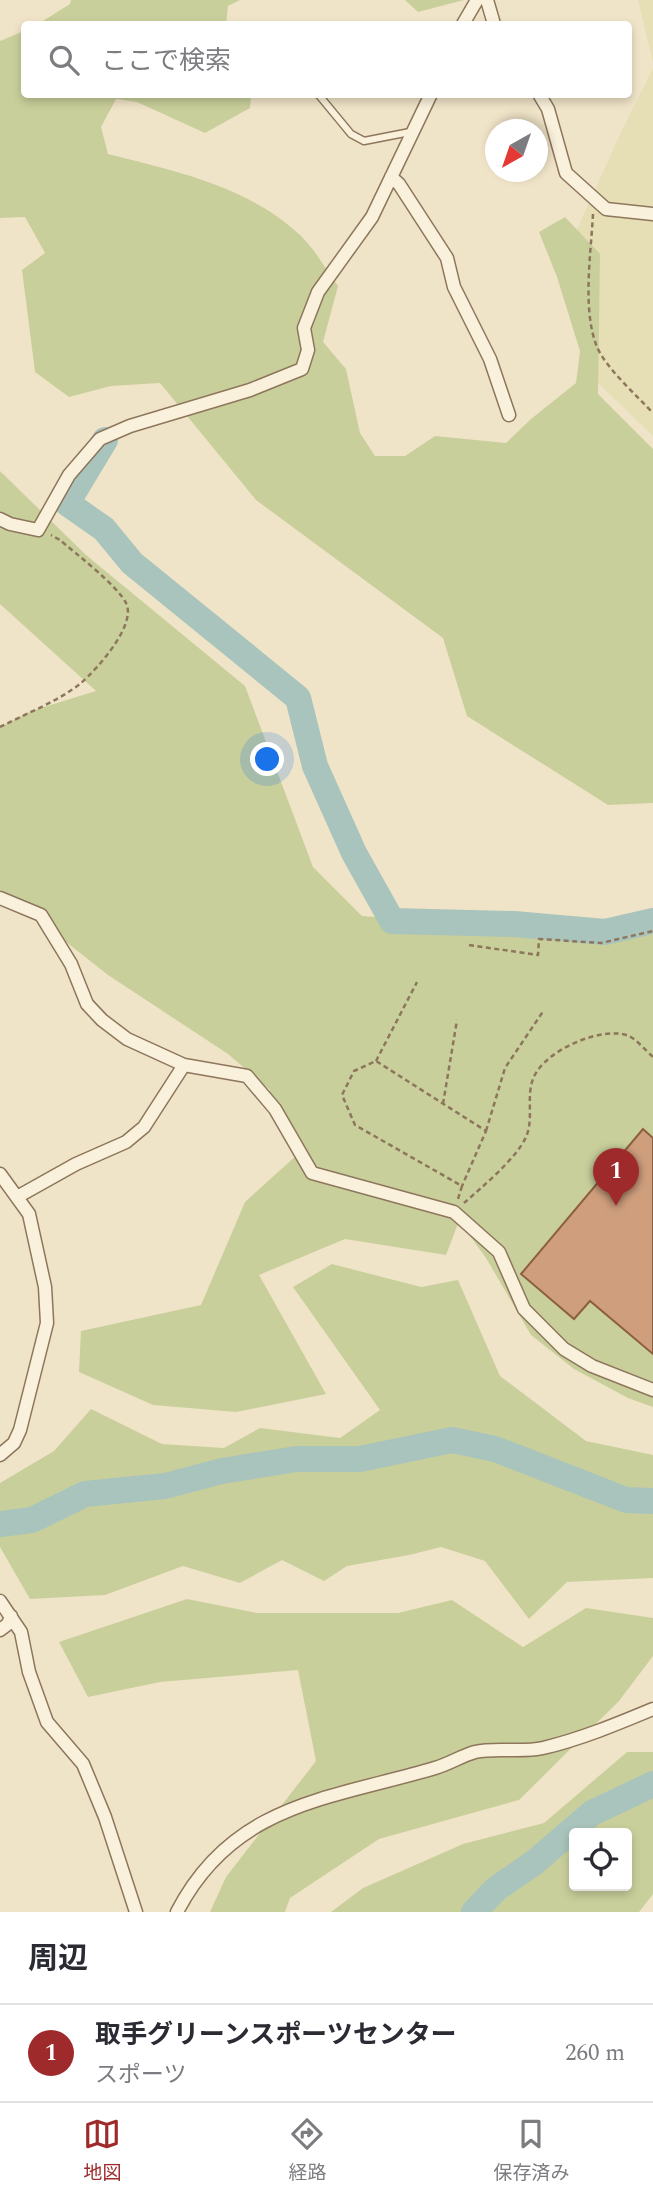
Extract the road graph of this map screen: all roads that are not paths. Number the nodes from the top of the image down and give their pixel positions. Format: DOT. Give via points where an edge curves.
graph roads {
  1 [pos="477,0"];
  2 [pos="488,0"];
  3 [pos="465,21"];
  4 [pos="493,21"];
  5 [pos="321,98"];
  6 [pos="429,98"];
  7 [pos="541,98"];
  8 [pos="412,132"];
  9 [pos="391,177"];
  10 [pos="653,214"];
  11 [pos="509,415"];
  12 [pos="0,519"];
  13 [pos="0,898"];
  14 [pos="184,1065"];
  15 [pos="0,1174"];
  16 [pos="17,1197"];
  17 [pos="653,1390"];
  18 [pos="0,1455"];
  19 [pos="0,1601"];
  20 [pos="11,1616"];
  21 [pos="0,1630"];
  22 [pos="653,1709"];
  23 [pos="136,1912"];
  24 [pos="177,1912"];
  1 -- 3 [label="street"];
  2 -- 4 [label="street"];
  5 -- 8 [label="lane" via="351,134 364,141"];
  6 -- 8 [label="street"];
  7 -- 10 [label="street" via="566,173 606,209"];
  8 -- 9 [label="street"];
  9 -- 11 [label="street" via="447,258 454,287 490,359"];
  9 -- 12 [label="street" via="372,217 318,292 304,328 307,350 302,369 100,439 69,475 38,530"];
  13 -- 14 [label="street" via="41,915 71,964 88,1004 102,1020 127,1039"];
  14 -- 16 [label="street" via="144,1126 126,1142"];
  14 -- 17 [label="street" via="247,1076 275,1109 312,1172 454,1212 499,1252 524,1309 564,1349"];
  15 -- 16 [label="street"];
  16 -- 18 [label="street" via="29,1214 36,1240 47,1322 20,1430"];
  19 -- 20 [label="street"];
  20 -- 21 [label="street"];
  20 -- 23 [label="street" via="21,1632 47,1722 83,1764"];
  22 -- 24 [label="street" via="617,1726 540,1749 475,1752 437,1768 293,1808 243,1833 223,1849 199,1875"];
}
